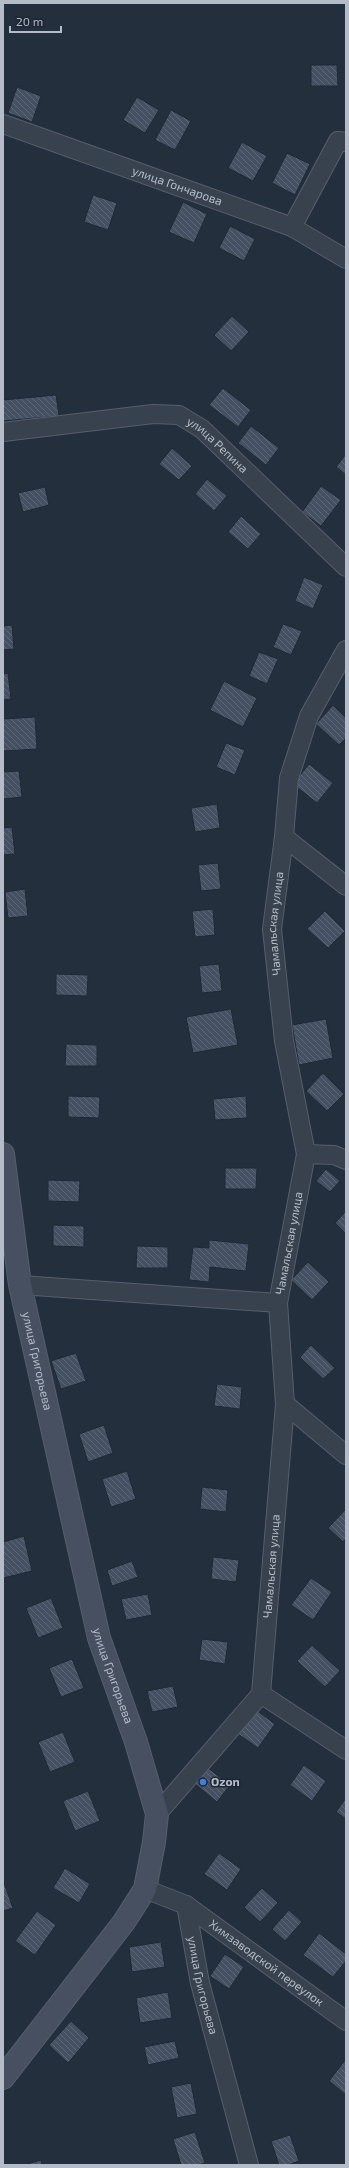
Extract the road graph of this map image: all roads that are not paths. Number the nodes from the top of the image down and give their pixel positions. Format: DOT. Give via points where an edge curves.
graph roads {
  1 [pos="3,124"];
  2 [pos="346,142"];
  3 [pos="292,227"];
  4 [pos="346,259"];
  5 [pos="3,432"];
  6 [pos="346,567"];
  7 [pos="346,650"];
  8 [pos="284,837"];
  9 [pos="346,886"];
  10 [pos="3,1154"];
  11 [pos="306,1154"];
  12 [pos="346,1160"];
  13 [pos="5,1192"];
  14 [pos="20,1285"];
  15 [pos="278,1303"];
  16 [pos="284,1404"];
  17 [pos="346,1455"];
  18 [pos="261,1694"];
  19 [pos="346,1750"];
  20 [pos="157,1814"];
  21 [pos="145,1889"];
  22 [pos="186,1905"];
  23 [pos="346,2021"];
  24 [pos="3,2078"];
  25 [pos="249,2165"];
  1 -- 3 [label="street, улица Гончарова"];
  2 -- 3 [label="street" via="338,141"];
  3 -- 4 [label="street, улица Гончарова"];
  5 -- 6 [label="street, улица Репина" via="153,414 179,415 202,429"];
  7 -- 8 [label="street, Чамальская улица" via="309,716 289,778"];
  8 -- 9 [label="street"];
  8 -- 11 [label="street, Чамальская улица" via="272,929 284,1041"];
  10 -- 13 [label="main road, улица Григорьева"];
  11 -- 12 [label="street" via="334,1155"];
  11 -- 15 [label="street, Чамальская улица"];
  13 -- 14 [label="main road, улица Григорьева"];
  14 -- 15 [label="street"];
  14 -- 20 [label="main road, улица Григорьева" via="99,1638 136,1742"];
  15 -- 16 [label="street, Чамальская улица"];
  16 -- 17 [label="street"];
  16 -- 18 [label="street, Чамальская улица"];
  18 -- 19 [label="street"];
  18 -- 20 [label="street"];
  20 -- 21 [label="main road, улица Григорьева"];
  21 -- 22 [label="street"];
  21 -- 24 [label="main road" via="124,1922"];
  22 -- 23 [label="street, Химзаводской переулок"];
  22 -- 25 [label="street, улица Григорьева" via="200,1983"];
}
